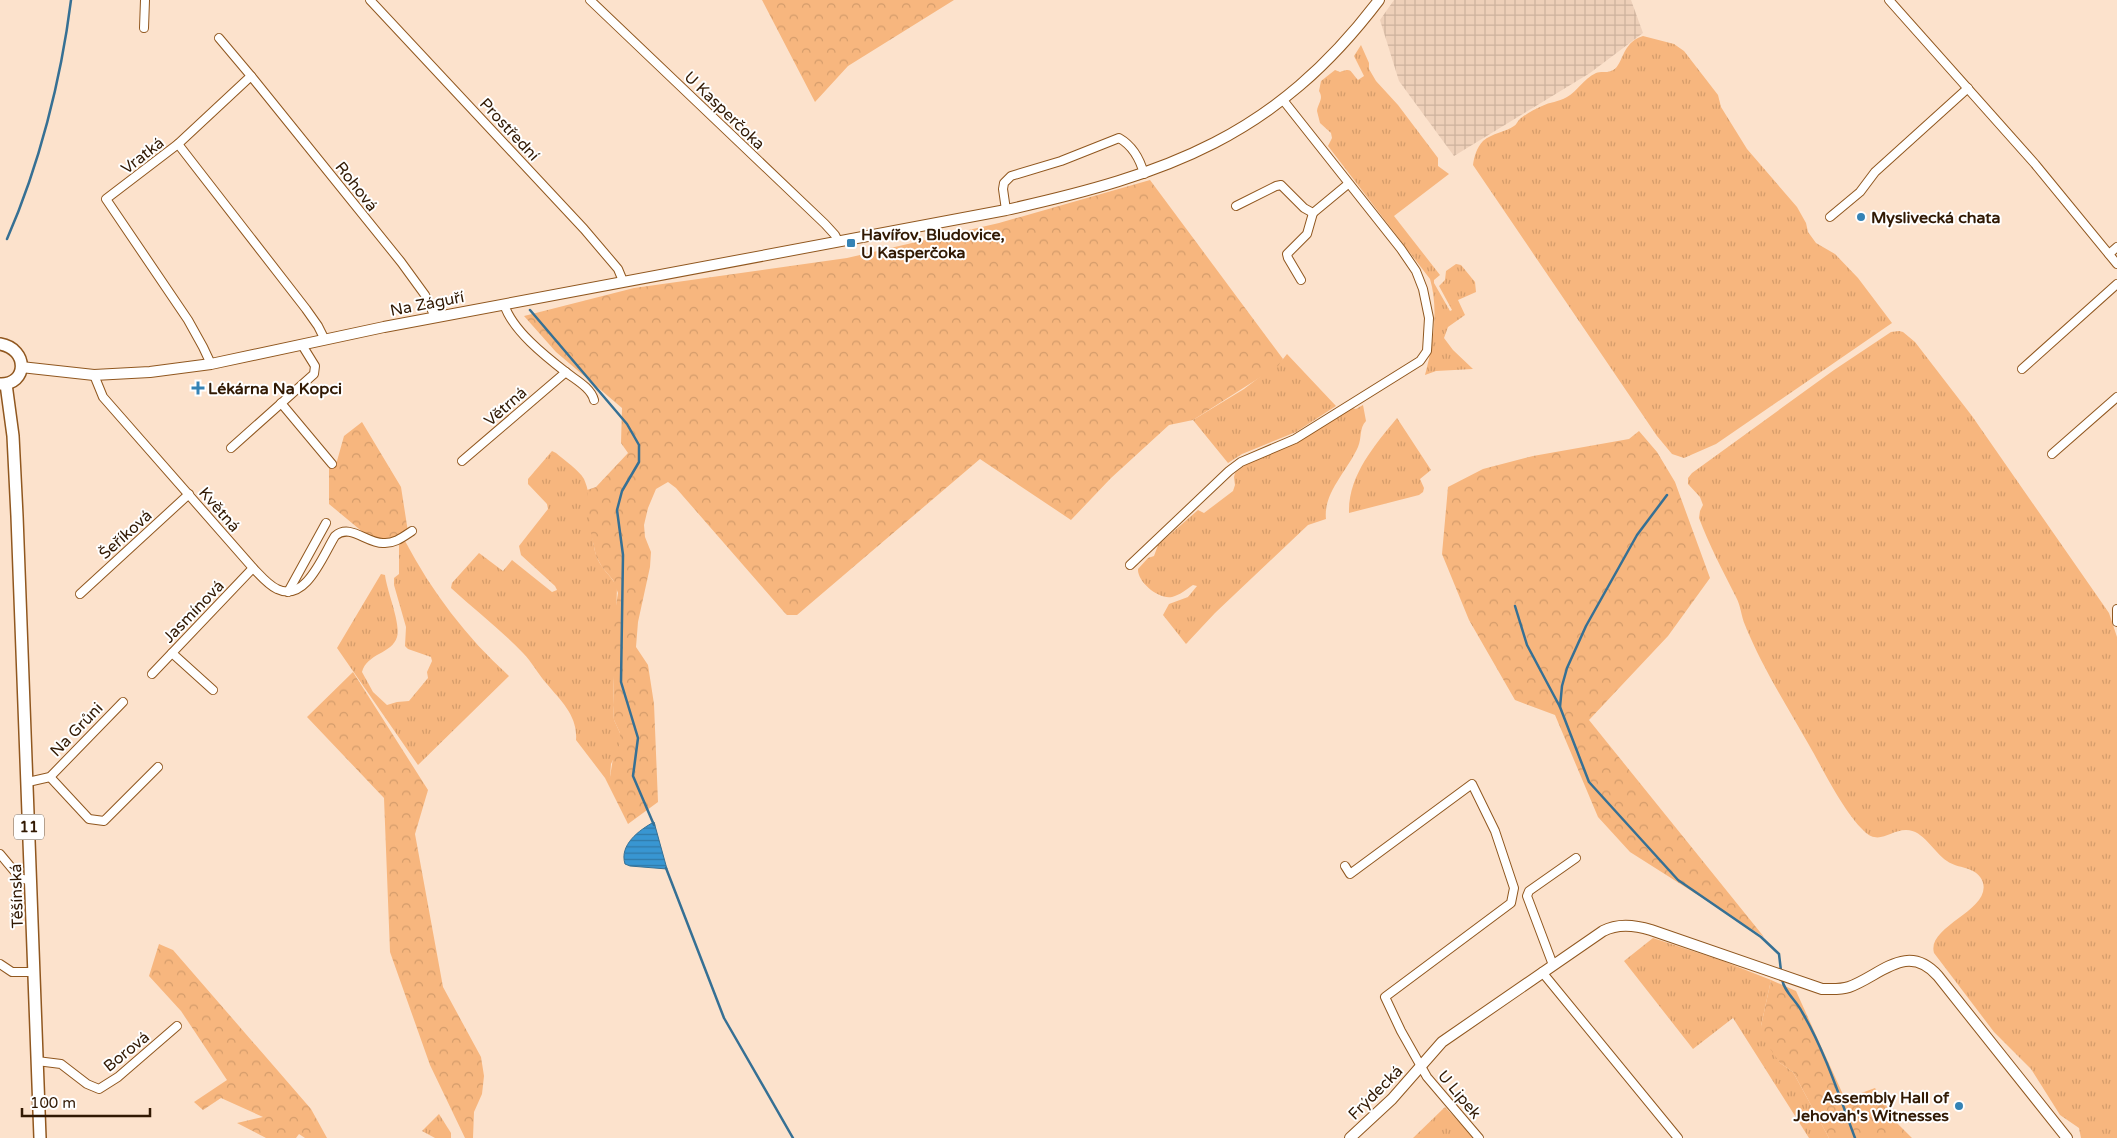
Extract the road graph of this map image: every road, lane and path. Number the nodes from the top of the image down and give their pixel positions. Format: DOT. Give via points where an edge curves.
graph roads {
  1 [pos="145,0"];
  2 [pos="370,0"];
  3 [pos="590,0"];
  4 [pos="1379,0"];
  5 [pos="1890,0"];
  6 [pos="144,28"];
  7 [pos="220,38"];
  8 [pos="251,76"];
  9 [pos="1968,88"];
  10 [pos="1283,100"];
  11 [pos="178,144"];
  12 [pos="1144,174"];
  13 [pos="1348,184"];
  14 [pos="1236,206"];
  15 [pos="1006,210"];
  16 [pos="1313,213"];
  17 [pos="1830,217"];
  18 [pos="838,241"];
  19 [pos="2117,247"];
  20 [pos="2109,254"];
  21 [pos="2117,264"];
  22 [pos="1302,280"];
  23 [pos="624,281"];
  24 [pos="2117,284"];
  25 [pos="504,304"];
  26 [pos="435,317"];
  27 [pos="325,340"];
  28 [pos="0,344"];
  29 [pos="302,345"];
  30 [pos="211,364"];
  31 [pos="21,368"];
  32 [pos="2022,369"];
  33 [pos="566,372"];
  34 [pos="94,375"];
  35 [pos="3,384"];
  36 [pos="2117,397"];
  37 [pos="594,400"];
  38 [pos="281,404"];
  39 [pos="231,448"];
  40 [pos="2052,454"];
  41 [pos="462,462"];
  42 [pos="332,464"];
  43 [pos="189,494"];
  44 [pos="326,523"];
  45 [pos="412,531"];
  46 [pos="1130,565"];
  47 [pos="253,568"];
  48 [pos="288,592"];
  49 [pos="80,594"];
  50 [pos="2117,609"];
  51 [pos="2117,622"];
  52 [pos="172,653"];
  53 [pos="152,674"];
  54 [pos="213,690"];
  55 [pos="123,702"];
  56 [pos="158,767"];
  57 [pos="50,777"];
  58 [pos="28,782"];
  59 [pos="0,854"];
  60 [pos="1576,858"];
  61 [pos="1345,866"];
  62 [pos="31,882"];
  63 [pos="0,964"];
  64 [pos="1553,965"];
  65 [pos="35,972"];
  66 [pos="1542,972"];
  67 [pos="177,1026"];
  68 [pos="37,1061"];
  69 [pos="1420,1066"];
  70 [pos="40,1138"];
  71 [pos="1350,1138"];
  72 [pos="1479,1138"];
  73 [pos="1678,1138"];
  74 [pos="2067,1138"];
  1 -- 6 [label="street"];
  2 -- 23 [label="street, Prostřední" via="584,229 618,269"];
  3 -- 18 [label="street, U Kasperčoka" via="825,224"];
  4 -- 10 [label="street, Na Záguří" via="1329,59"];
  5 -- 9 [label="street"];
  7 -- 8 [label="street, Rohová"];
  8 -- 11 [label="street"];
  8 -- 26 [label="street, Rohová" via="401,262 425,295"];
  9 -- 17 [label="street"];
  9 -- 20 [label="street"];
  10 -- 12 [label="street, Na Záguří" via="1224,139"];
  10 -- 13 [label="street"];
  11 -- 27 [label="street, Vratká" via="306,309"];
  11 -- 30 [label="street, Vratká" via="106,199 188,320"];
  12 -- 15 [label="street, Na Záguří" via="1066,197"];
  12 -- 15 [label="street" via="1135,152 1119,138 1011,176 1003,189"];
  13 -- 16 [label="street"];
  13 -- 46 [label="street" via="1416,272 1424,289 1429,318 1427,351 1420,361 1295,439 1241,462"];
  14 -- 16 [label="street" via="1281,186"];
  15 -- 18 [label="street, Na Záguří"];
  16 -- 22 [label="street" via="1307,234 1287,254"];
  18 -- 23 [label="street, Na Záguří"];
  19 -- 20 [label="street"];
  20 -- 21 [label="street"];
  23 -- 25 [label="street, Na Záguří"];
  24 -- 32 [label="street"];
  25 -- 26 [label="street, Na Záguří"];
  25 -- 33 [label="street" via="516,327"];
  26 -- 27 [label="street, Na Záguří"];
  27 -- 29 [label="street, Na Záguří"];
  28 -- 31 [label="main road" via="16,351"];
  29 -- 30 [label="street, Na Záguří"];
  29 -- 38 [label="street" via="315,366 314,374"];
  30 -- 34 [label="street, Na Záguří"];
  31 -- 34 [label="street, Na Záguří"];
  31 -- 35 [label="main road, Těšínská / 11" via="18,376"];
  33 -- 37 [label="street" via="582,384"];
  33 -- 41 [label="street, Větrná"];
  34 -- 43 [label="street, Květná" via="103,397"];
  35 -- 58 [label="main road, Těšínská / 11" via="13,436"];
  36 -- 40 [label="street"];
  38 -- 39 [label="street"];
  38 -- 42 [label="street"];
  43 -- 47 [label="street, Květná"];
  43 -- 49 [label="street, Šeříková"];
  44 -- 48 [label="street"];
  45 -- 48 [label="street" via="384,544 341,532 335,536 306,584"];
  47 -- 48 [label="street, Květná" via="273,587"];
  47 -- 52 [label="street, Jasmínová"];
  50 -- 51 [label="street"];
  52 -- 53 [label="street, Jasmínová"];
  52 -- 54 [label="street"];
  55 -- 57 [label="street, Na Grůni"];
  56 -- 57 [label="street, Na Grůni" via="104,822 89,819"];
  57 -- 58 [label="street, Na Grůni"];
  58 -- 62 [label="main road, Těšínská / 11"];
  59 -- 62 [label="street" via="20,878"];
  60 -- 64 [label="street" via="1529,891 1527,896"];
  61 -- 69 [label="street, U Lipek" via="1351,877 1472,784 1496,831 1514,888 1511,903 1385,997"];
  62 -- 65 [label="main road, Těšínská / 11"];
  63 -- 65 [label="street" via="12,972"];
  64 -- 66 [label="street, Frýdecká"];
  64 -- 74 [label="street, Frýdecká" via="1603,930 1625,926 1651,930 1814,987 1850,987 1895,962 1911,961 1926,966 1938,976"];
  65 -- 68 [label="main road, Těšínská / 11"];
  66 -- 69 [label="street, Frýdecká" via="1442,1042"];
  66 -- 73 [label="street"];
  67 -- 68 [label="street, Borová" via="118,1077 99,1089 61,1064"];
  68 -- 70 [label="main road, Těšínská / 11"];
  69 -- 71 [label="street, Frýdecká" via="1392,1099"];
  69 -- 72 [label="street, U Lipek"];
}
